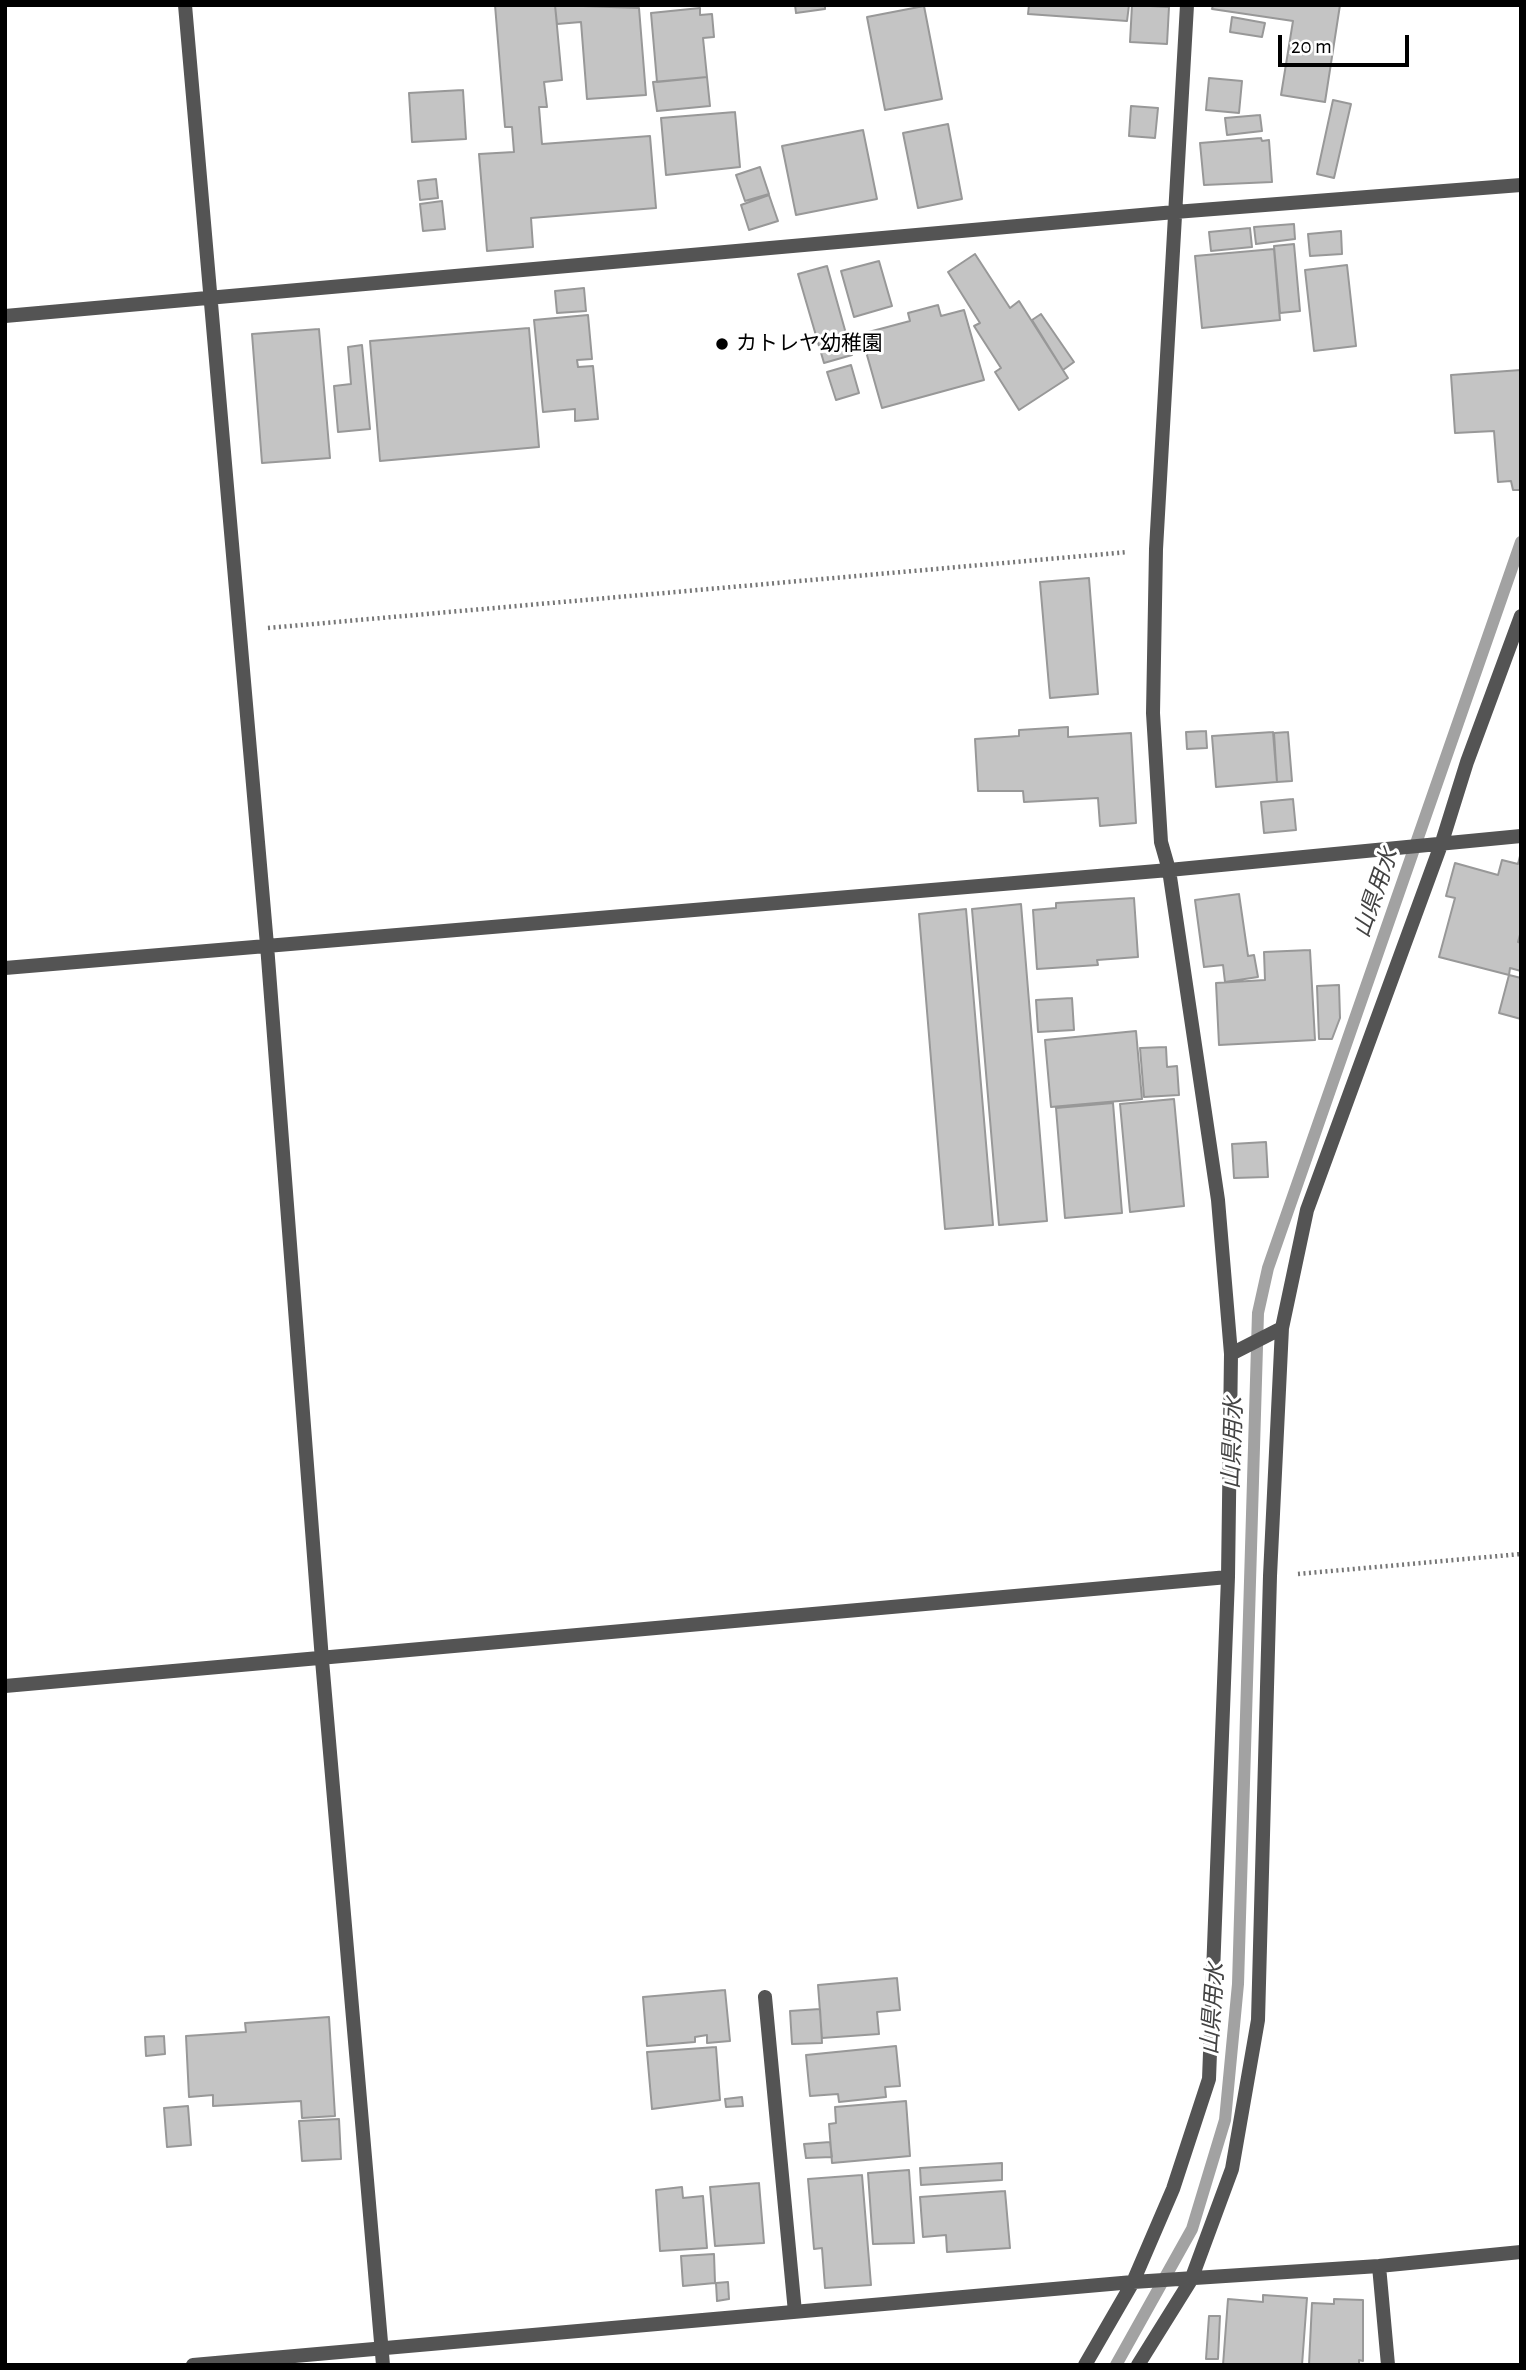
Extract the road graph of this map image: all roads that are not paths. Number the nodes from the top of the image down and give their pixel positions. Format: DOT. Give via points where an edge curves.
graph roads {
  1 [pos="185,5"];
  2 [pos="1187,5"];
  3 [pos="1521,185"];
  4 [pos="1175,212"];
  5 [pos="211,299"];
  6 [pos="5,316"];
  7 [pos="1521,616"];
  8 [pos="1521,836"];
  9 [pos="1442,842"];
  10 [pos="1169,870"];
  11 [pos="267,945"];
  12 [pos="5,968"];
  13 [pos="1282,1328"];
  14 [pos="1231,1354"];
  15 [pos="1228,1577"];
  16 [pos="322,1660"];
  17 [pos="5,1686"];
  18 [pos="765,1997"];
  19 [pos="1521,2252"];
  20 [pos="1380,2266"];
  21 [pos="1191,2280"];
  22 [pos="1133,2282"];
  23 [pos="795,2312"];
  24 [pos="381,2349"];
  25 [pos="193,2365"];
  26 [pos="383,2365"];
  27 [pos="1085,2365"];
  28 [pos="1138,2365"];
  29 [pos="1388,2365"];
  1 -- 5 [label="street"];
  2 -- 4 [label="street"];
  3 -- 4 [label="street"];
  4 -- 5 [label="street"];
  4 -- 10 [label="street" via="1156,550 1153,713 1161,842"];
  5 -- 6 [label="street"];
  5 -- 11 [label="street"];
  7 -- 9 [label="street"];
  8 -- 9 [label="street"];
  9 -- 10 [label="street"];
  9 -- 13 [label="street" via="1307,1209"];
  10 -- 11 [label="street"];
  10 -- 14 [label="street" via="1218,1200"];
  11 -- 12 [label="street"];
  11 -- 16 [label="street"];
  13 -- 14 [label="street"];
  13 -- 21 [label="street" via="1258,2020 1232,2169"];
  14 -- 15 [label="street"];
  15 -- 16 [label="street"];
  15 -- 22 [label="street" via="1209,2079 1172,2189"];
  16 -- 17 [label="street"];
  16 -- 24 [label="street"];
  18 -- 23 [label="street"];
  19 -- 20 [label="street"];
  20 -- 21 [label="street"];
  20 -- 29 [label="street"];
  21 -- 22 [label="street"];
  21 -- 28 [label="street"];
  22 -- 23 [label="street"];
  22 -- 27 [label="street"];
  23 -- 24 [label="street"];
  24 -- 25 [label="street"];
  24 -- 26 [label="street"];
}
